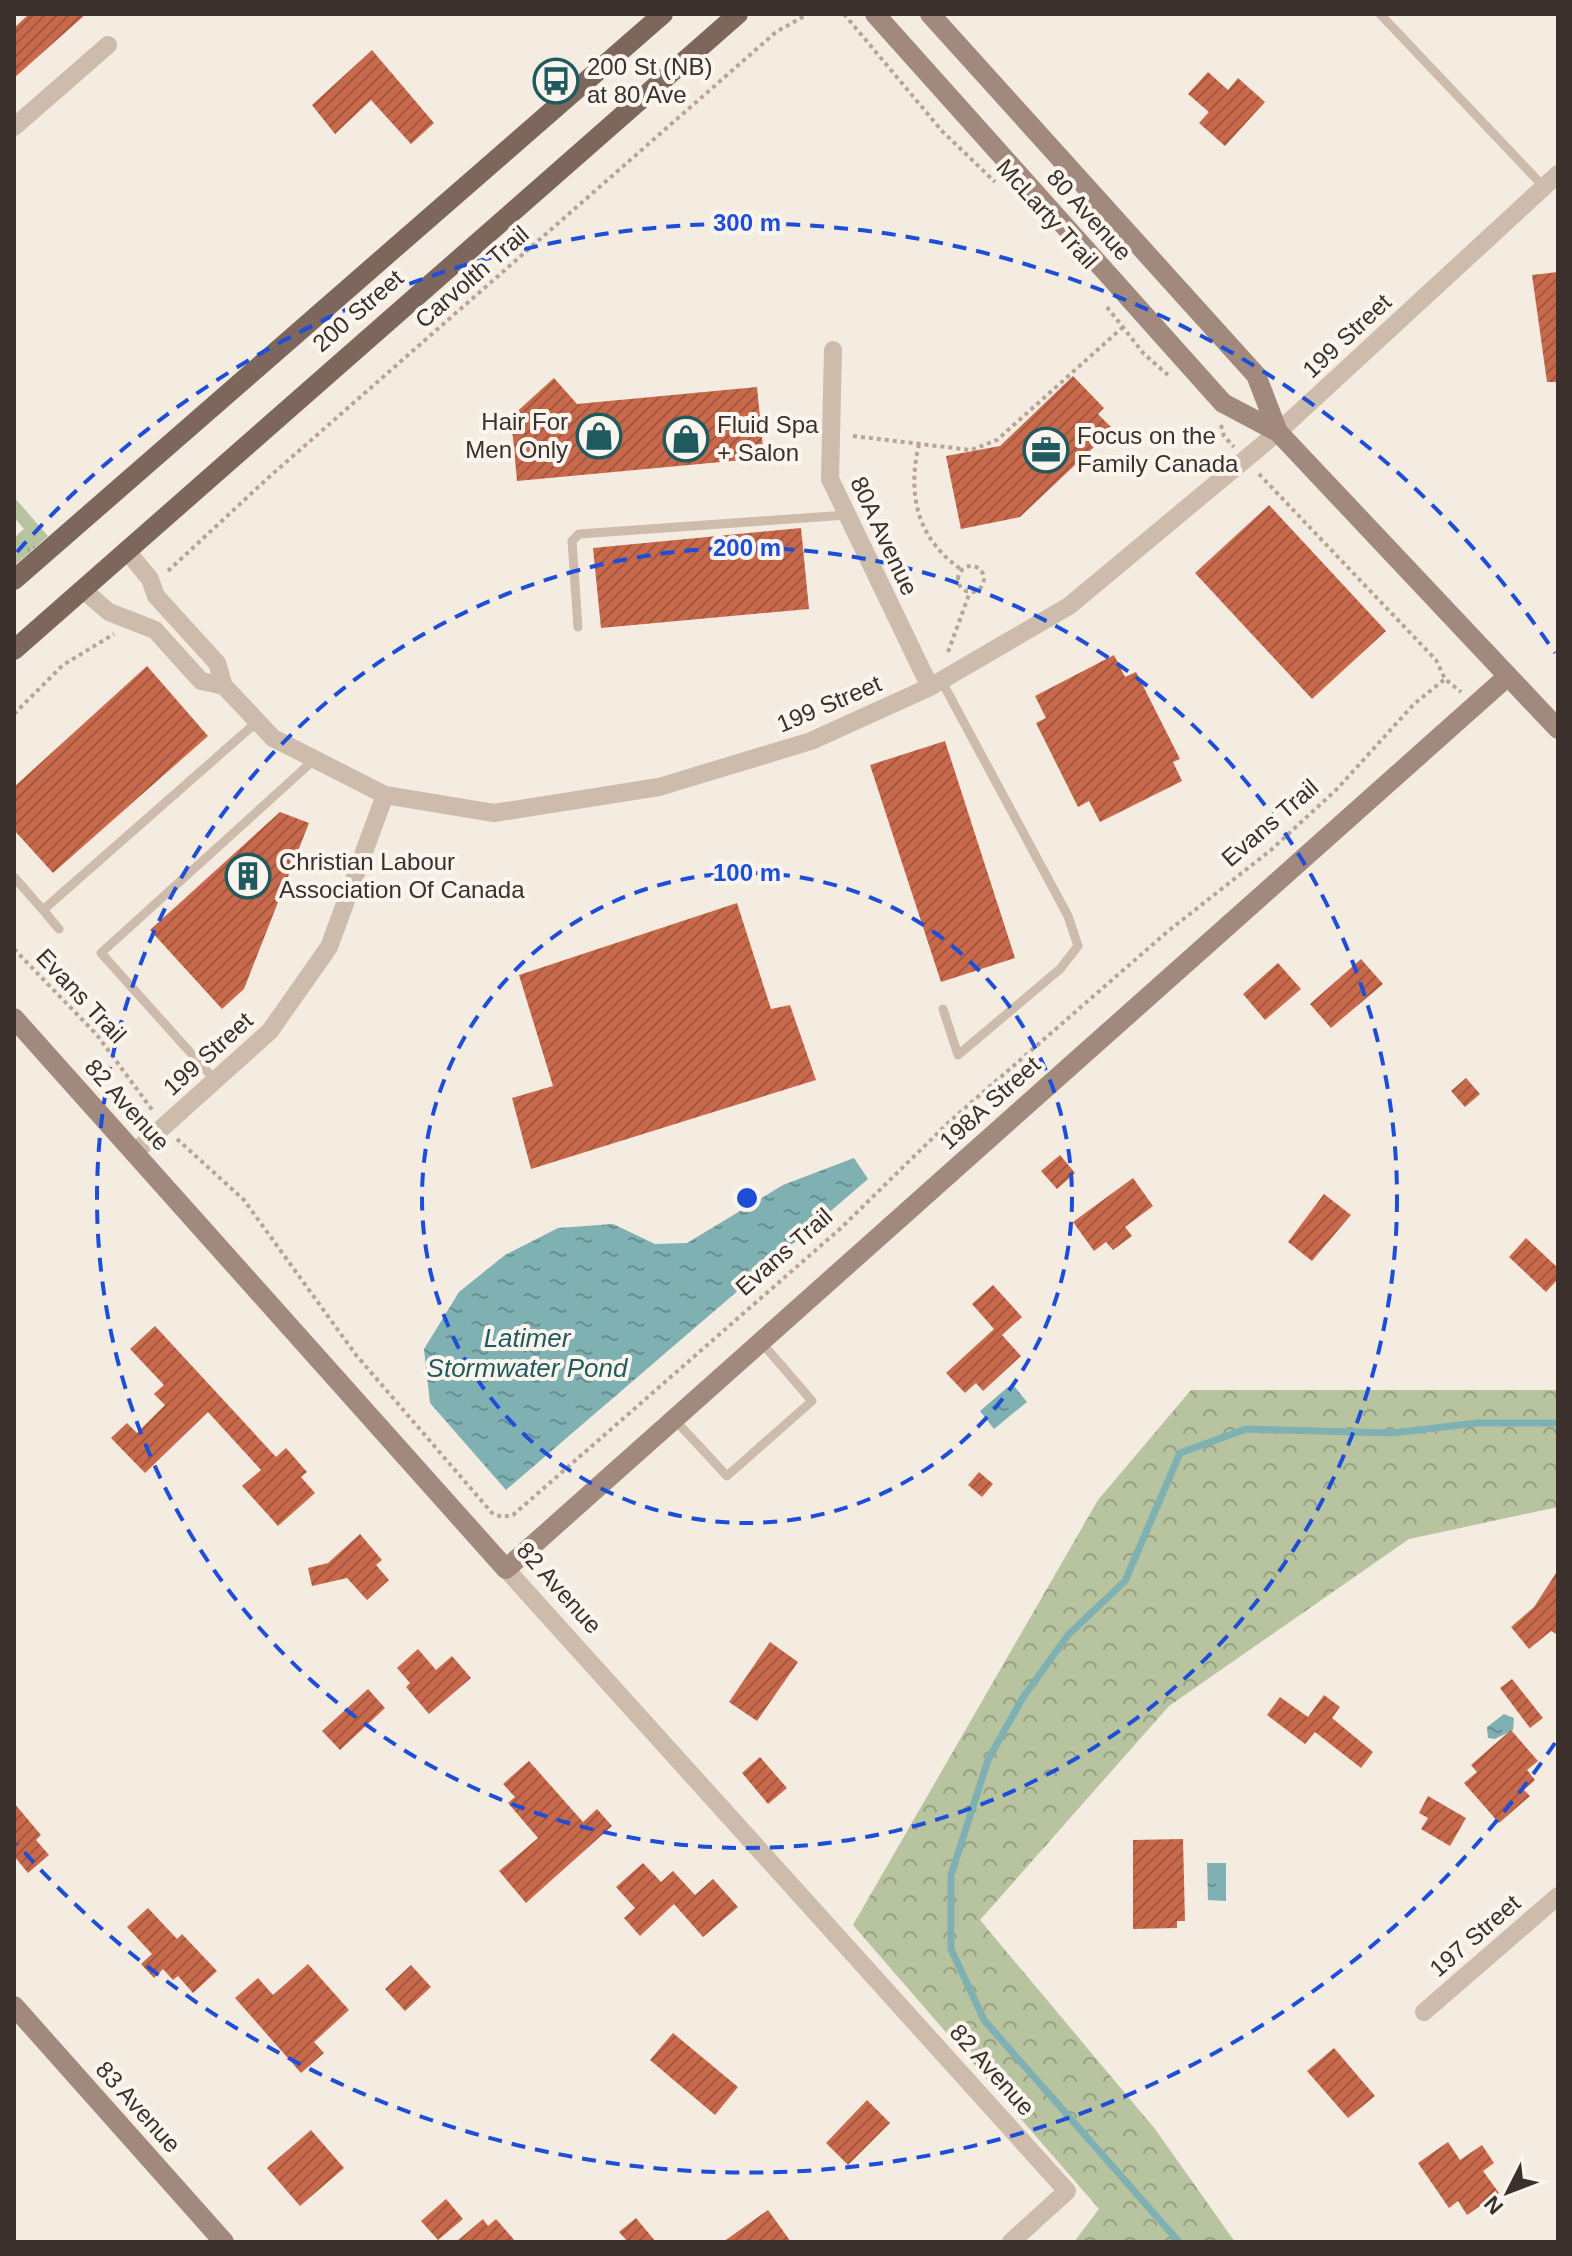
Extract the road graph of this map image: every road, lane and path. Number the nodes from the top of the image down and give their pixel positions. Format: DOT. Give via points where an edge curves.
graph roads {
  1 [pos="663,14"];
  2 [pos="738,14"];
  3 [pos="808,14"];
  4 [pos="844,14"];
  5 [pos="875,14"];
  6 [pos="930,14"];
  7 [pos="1380,14"];
  8 [pos="108,45"];
  9 [pos="16,121"];
  10 [pos="1551,181"];
  11 [pos="998,185"];
  12 [pos="1105,306"];
  13 [pos="1123,327"];
  14 [pos="833,350"];
  15 [pos="1176,382"];
  16 [pos="1218,421"];
  17 [pos="1278,432"];
  18 [pos="853,436"];
  19 [pos="1224,436"];
  20 [pos="919,444"];
  21 [pos="1272,487"];
  22 [pos="847,515"];
  23 [pos="126,550"];
  24 [pos="962,570"];
  25 [pos="163,572"];
  26 [pos="14,580"];
  27 [pos="82,589"];
  28 [pos="970,592"];
  29 [pos="121,626"];
  30 [pos="578,627"];
  31 [pos="14,650"];
  32 [pos="947,655"];
  33 [pos="1508,676"];
  34 [pos="1445,679"];
  35 [pos="935,683"];
  36 [pos="224,686"];
  37 [pos="1458,689"];
  38 [pos="14,714"];
  39 [pos="258,721"];
  40 [pos="1558,729"];
  41 [pos="315,759"];
  42 [pos="385,795"];
  43 [pos="14,877"];
  44 [pos="43,910"];
  45 [pos="59,929"];
  46 [pos="14,949"];
  47 [pos="943,1009"];
  48 [pos="14,1018"];
  49 [pos="215,1080"];
  50 [pos="149,1106"];
  51 [pos="187,1149"];
  52 [pos="134,1153"];
  53 [pos="761,1342"];
  54 [pos="674,1419"];
  55 [pos="506,1569"];
  56 [pos="1558,1896"];
  57 [pos="14,2006"];
  58 [pos="1424,2012"];
  59 [pos="215,2239"];
  60 [pos="1011,2242"];
  1 -- 26 [label="main road, 200 Street"];
  2 -- 23 [label="main road, 200 Street"];
  3 -- 25 [label="path, Carvolth Trail" via="776,32"];
  4 -- 11 [label="path, McLarty Trail" via="942,131"];
  5 -- 17 [label="street, 80 Avenue" via="1223,403"];
  6 -- 17 [label="street, 80 Avenue" via="1256,375"];
  7 -- 10 [label="lane"];
  8 -- 9 [label="street"];
  10 -- 17 [label="street, 199 Street"];
  12 -- 13 [label="path"];
  13 -- 15 [label="path"];
  13 -- 20 [label="path" via="997,440 971,450"];
  14 -- 22 [label="street, 80A Avenue" via="830,479"];
  16 -- 19 [label="path"];
  17 -- 33 [label="street, 80 Avenue"];
  17 -- 35 [label="street, 199 Street" via="1069,606"];
  18 -- 20 [label="path"];
  20 -- 24 [label="path" via="915,509 939,552"];
  21 -- 34 [label="path" via="1436,660"];
  22 -- 30 [label="lane" via="579,534 572,541"];
  22 -- 35 [label="street, 80A Avenue"];
  23 -- 27 [label="main road, 200 Street"];
  23 -- 36 [label="street" via="150,579 156,596 217,663"];
  24 -- 28 [label="path" via="958,581"];
  24 -- 28 [label="path" via="973,566 983,574 982,587"];
  27 -- 31 [label="main road, 200 Street"];
  27 -- 36 [label="street" via="109,612 155,630 201,681"];
  28 -- 32 [label="path"];
  29 -- 38 [label="path" via="63,665"];
  33 -- 40 [label="street, 80 Avenue"];
  33 -- 53 [label="street, 198A Street"];
  34 -- 37 [label="path"];
  34 -- 51 [label="path, Evans Trail" via="1271,850 1167,932 949,1122 841,1228 513,1515 492,1513 364,1365 244,1200"];
  35 -- 42 [label="street, 199 Street" via="811,741 659,787 494,813"];
  35 -- 47 [label="lane" via="1068,916 1078,946 1060,969 958,1055"];
  36 -- 39 [label="street"];
  39 -- 41 [label="street" via="273,738"];
  39 -- 44 [label="lane"];
  41 -- 42 [label="street"];
  41 -- 49 [label="lane" via="101,953"];
  42 -- 49 [label="street, 199 Street" via="329,947 270,1031"];
  43 -- 44 [label="lane"];
  44 -- 45 [label="lane"];
  46 -- 50 [label="path, Evans Trail" via="97,1035"];
  48 -- 52 [label="street, 82 Avenue"];
  49 -- 52 [label="street, 199 Street"];
  52 -- 55 [label="street, 82 Avenue"];
  53 -- 54 [label="street, 198A Street"];
  53 -- 54 [label="lane" via="812,1401 727,1476"];
  54 -- 55 [label="street, 198A Street"];
  55 -- 60 [label="street, 82 Avenue" via="1067,2191"];
  56 -- 58 [label="street, 197 Street"];
  57 -- 59 [label="street, 83 Avenue"];
}
